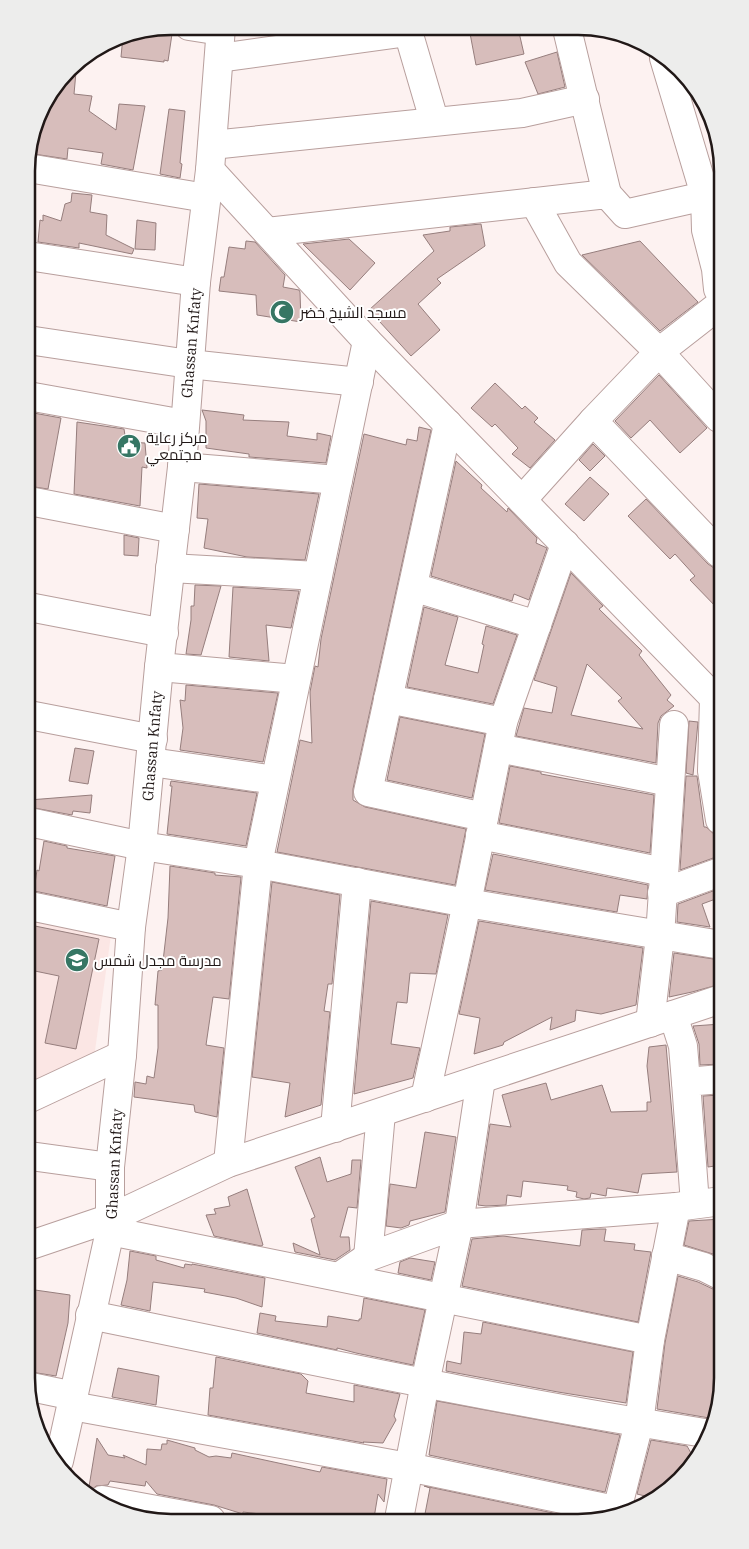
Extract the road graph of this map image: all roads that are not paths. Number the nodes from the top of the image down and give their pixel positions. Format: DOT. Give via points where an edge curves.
graph roads {
  1 [pos="221,35"];
  2 [pos="373,35"];
  3 [pos="408,35"];
  4 [pos="569,35"];
  5 [pos="219,58"];
  6 [pos="668,69"];
  7 [pos="585,99"];
  8 [pos="434,120"];
  9 [pos="211,157"];
  10 [pos="35,169"];
  11 [pos="607,194"];
  12 [pos="711,194"];
  13 [pos="206,198"];
  14 [pos="534,202"];
  15 [pos="267,232"];
  16 [pos="35,257"];
  17 [pos="714,261"];
  18 [pos="196,282"];
  19 [pos="714,309"];
  20 [pos="35,341"];
  21 [pos="367,341"];
  22 [pos="659,352"];
  23 [pos="189,364"];
  24 [pos="359,382"];
  25 [pos="35,397"];
  26 [pos="714,412"];
  27 [pos="593,421"];
  28 [pos="184,424"];
  29 [pos="448,424"];
  30 [pos="182,467"];
  31 [pos="338,480"];
  32 [pos="522,500"];
  33 [pos="35,501"];
  34 [pos="175,529"];
  35 [pos="565,544"];
  36 [pos="714,548"];
  37 [pos="170,568"];
  38 [pos="318,576"];
  39 [pos="413,587"];
  40 [pos="35,608"];
  41 [pos="538,625"];
  42 [pos="164,633"];
  43 [pos="159,667"];
  44 [pos="296,679"];
  45 [pos="714,698"];
  46 [pos="388,699"];
  47 [pos="35,717"];
  48 [pos="504,722"];
  49 [pos="674,725"];
  50 [pos="714,743"];
  51 [pos="498,748"];
  52 [pos="152,750"];
  53 [pos="275,780"];
  54 [pos="670,782"];
  55 [pos="714,783"];
  56 [pos="35,823"];
  57 [pos="482,826"];
  58 [pos="142,846"];
  59 [pos="258,864"];
  60 [pos="714,873"];
  61 [pos="357,882"];
  62 [pos="663,882"];
  63 [pos="467,903"];
  64 [pos="35,907"];
  65 [pos="131,928"];
  66 [pos="660,936"];
  67 [pos="714,944"];
  68 [pos="714,1001"];
  69 [pos="661,1019"];
  70 [pos="122,1055"];
  71 [pos="482,1079"];
  72 [pos="714,1080"];
  73 [pos="686,1082"];
  74 [pos="35,1096"];
  75 [pos="425,1098"];
  76 [pos="382,1113"];
  77 [pos="336,1128"];
  78 [pos="35,1157"];
  79 [pos="228,1163"];
  80 [pos="110,1168"];
  81 [pos="714,1202"];
  82 [pos="685,1205"];
  83 [pos="459,1224"];
  84 [pos="111,1225"];
  85 [pos="35,1241"];
  86 [pos="666,1256"];
  87 [pos="368,1257"];
  88 [pos="714,1272"];
  89 [pos="340,1276"];
  90 [pos="443,1297"];
  91 [pos="90,1315"];
  92 [pos="650,1340"];
  93 [pos="425,1383"];
  94 [pos="36,1389"];
  95 [pos="73,1401"];
  96 [pos="639,1423"];
  97 [pos="703,1433"];
  98 [pos="60,1457"];
  99 [pos="408,1467"];
  100 [pos="116,1503"];
  101 [pos="620,1507"];
  102 [pos="607,1510"];
  103 [pos="178,1514"];
  104 [pos="399,1514"];
  1 -- 5 [label="street, Ghassan Knfaty"];
  2 -- 5 [label="street"];
  3 -- 8 [label="street"];
  4 -- 7 [label="street"];
  5 -- 9 [label="street, Ghassan Knfaty"];
  6 -- 12 [label="street"];
  7 -- 8 [label="street" via="522,113"];
  7 -- 11 [label="street"];
  8 -- 9 [label="street"];
  9 -- 13 [label="street, Ghassan Knfaty"];
  9 -- 15 [label="street"];
  10 -- 13 [label="street"];
  11 -- 12 [label="street" via="625,214"];
  11 -- 14 [label="street"];
  12 -- 17 [label="street" via="706,230"];
  13 -- 18 [label="street, Ghassan Knfaty"];
  14 -- 15 [label="street"];
  14 -- 22 [label="street" via="568,263"];
  15 -- 21 [label="street"];
  16 -- 18 [label="street"];
  18 -- 23 [label="street, Ghassan Knfaty"];
  19 -- 22 [label="street"];
  20 -- 23 [label="street"];
  21 -- 24 [label="street"];
  21 -- 29 [label="street"];
  22 -- 26 [label="street"];
  22 -- 27 [label="street"];
  23 -- 24 [label="street"];
  23 -- 28 [label="street, Ghassan Knfaty"];
  24 -- 31 [label="street"];
  25 -- 28 [label="street"];
  27 -- 32 [label="street"];
  27 -- 36 [label="street"];
  28 -- 30 [label="street, Ghassan Knfaty"];
  29 -- 32 [label="street"];
  29 -- 39 [label="street"];
  30 -- 31 [label="street"];
  30 -- 34 [label="street, Ghassan Knfaty"];
  31 -- 38 [label="street"];
  32 -- 35 [label="street"];
  33 -- 34 [label="street"];
  34 -- 37 [label="street, Ghassan Knfaty"];
  35 -- 41 [label="street"];
  35 -- 45 [label="street"];
  37 -- 38 [label="street"];
  37 -- 42 [label="street, Ghassan Knfaty"];
  38 -- 44 [label="street"];
  39 -- 41 [label="street"];
  39 -- 46 [label="street"];
  40 -- 42 [label="street"];
  41 -- 48 [label="street"];
  42 -- 43 [label="street, Ghassan Knfaty"];
  43 -- 44 [label="street"];
  43 -- 52 [label="street, Ghassan Knfaty"];
  44 -- 53 [label="street"];
  46 -- 48 [label="street"];
  46 -- 57 [label="street" via="368,792"];
  47 -- 52 [label="street"];
  48 -- 51 [label="street"];
  49 -- 54 [label="street"];
  50 -- 55 [label="street"];
  51 -- 54 [label="street"];
  51 -- 57 [label="street"];
  52 -- 53 [label="street"];
  52 -- 58 [label="street, Ghassan Knfaty"];
  53 -- 59 [label="street"];
  54 -- 62 [label="street"];
  56 -- 58 [label="street"];
  57 -- 62 [label="street"];
  57 -- 63 [label="street"];
  58 -- 59 [label="street"];
  58 -- 65 [label="street, Ghassan Knfaty"];
  59 -- 61 [label="street"];
  59 -- 79 [label="street"];
  60 -- 62 [label="street"];
  61 -- 63 [label="street"];
  61 -- 77 [label="street"];
  62 -- 66 [label="street"];
  63 -- 66 [label="street"];
  63 -- 75 [label="street"];
  64 -- 65 [label="street"];
  65 -- 70 [label="street, Ghassan Knfaty"];
  66 -- 67 [label="street"];
  66 -- 69 [label="street"];
  68 -- 69 [label="street"];
  69 -- 71 [label="street"];
  69 -- 73 [label="street" via="683,1046"];
  70 -- 74 [label="street"];
  70 -- 80 [label="street, Ghassan Knfaty"];
  71 -- 75 [label="street"];
  71 -- 83 [label="street"];
  72 -- 73 [label="street"];
  73 -- 82 [label="street"];
  75 -- 76 [label="street"];
  76 -- 77 [label="street"];
  76 -- 87 [label="street"];
  77 -- 79 [label="street"];
  78 -- 80 [label="street"];
  79 -- 84 [label="street"];
  80 -- 84 [label="street, Ghassan Knfaty"];
  81 -- 82 [label="street"];
  82 -- 83 [label="street"];
  82 -- 86 [label="street"];
  83 -- 87 [label="street"];
  83 -- 90 [label="street"];
  84 -- 85 [label="street"];
  84 -- 89 [label="street"];
  84 -- 91 [label="street, Ghassan Knfaty"];
  86 -- 88 [label="street"];
  86 -- 92 [label="street"];
  87 -- 89 [label="street"];
  89 -- 90 [label="street"];
  90 -- 92 [label="street"];
  90 -- 93 [label="street"];
  91 -- 93 [label="street"];
  91 -- 95 [label="street, Ghassan Knfaty"];
  92 -- 96 [label="street"];
  93 -- 96 [label="street"];
  93 -- 99 [label="street"];
  94 -- 95 [label="street"];
  95 -- 98 [label="street, Ghassan Knfaty"];
  95 -- 99 [label="street"];
  96 -- 97 [label="street"];
  96 -- 101 [label="street"];
  99 -- 102 [label="street"];
  99 -- 104 [label="street"];
  100 -- 103 [label="street"];
}
